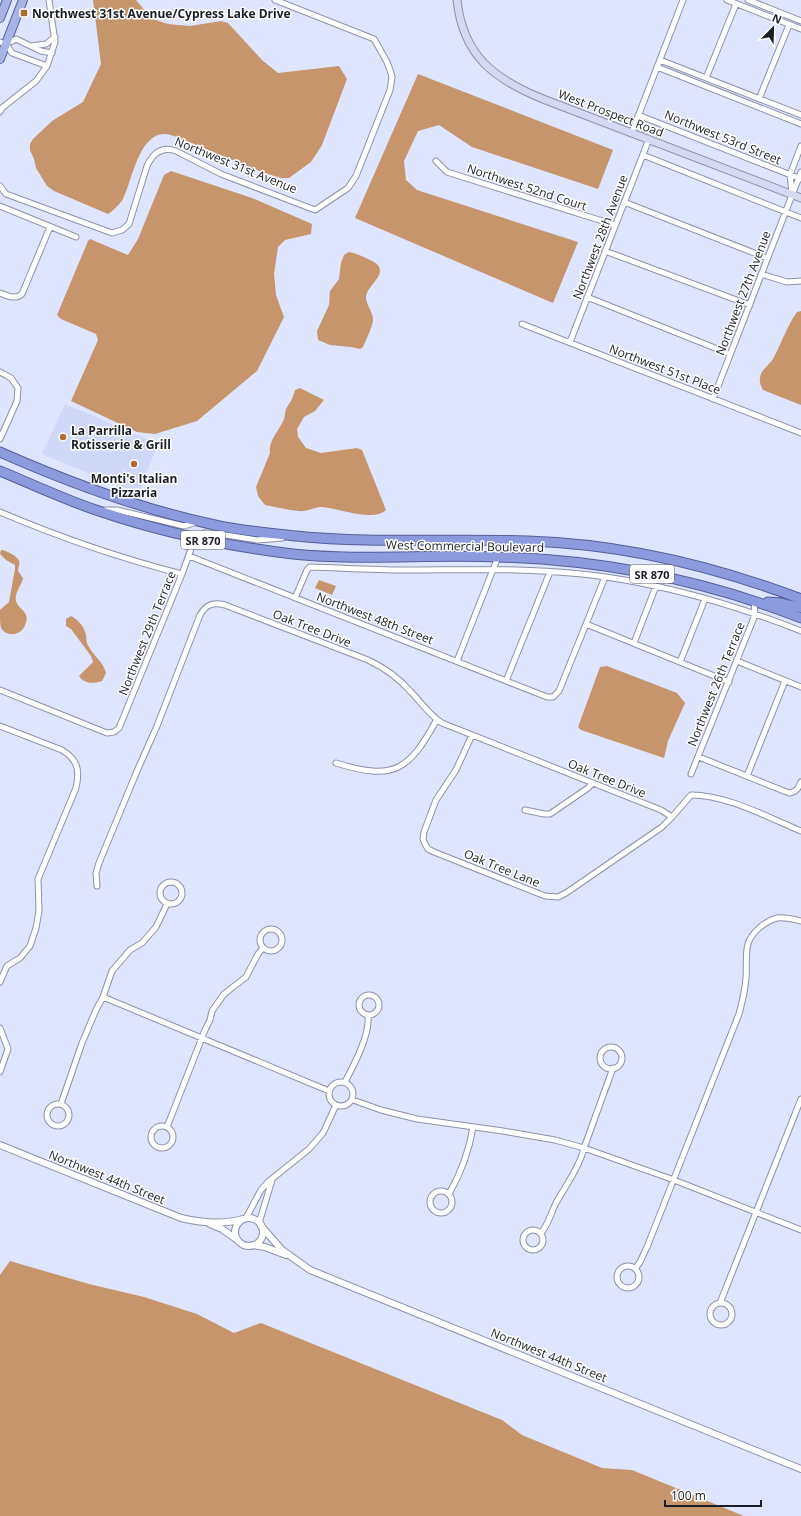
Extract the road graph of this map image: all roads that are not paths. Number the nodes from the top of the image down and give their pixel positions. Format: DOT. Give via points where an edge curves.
graph roads {
  1 [pos="7,0"];
  2 [pos="23,0"];
  3 [pos="50,0"];
  4 [pos="275,0"];
  5 [pos="457,0"];
  6 [pos="683,0"];
  7 [pos="727,0"];
  8 [pos="748,0"];
  9 [pos="736,4"];
  10 [pos="0,18"];
  11 [pos="801,21"];
  12 [pos="789,25"];
  13 [pos="801,29"];
  14 [pos="55,37"];
  15 [pos="3,43"];
  16 [pos="30,46"];
  17 [pos="52,53"];
  18 [pos="0,59"];
  19 [pos="660,60"];
  20 [pos="47,66"];
  21 [pos="657,67"];
  22 [pos="706,78"];
  23 [pos="759,99"];
  24 [pos="0,112"];
  25 [pos="638,115"];
  26 [pos="801,115"];
  27 [pos="801,124"];
  28 [pos="632,132"];
  29 [pos="649,139"];
  30 [pos="801,146"];
  31 [pos="643,155"];
  32 [pos="436,162"];
  33 [pos="801,172"];
  34 [pos="790,175"];
  35 [pos="800,178"];
  36 [pos="0,186"];
  37 [pos="792,194"];
  38 [pos="801,198"];
  39 [pos="624,202"];
  40 [pos="0,206"];
  41 [pos="786,212"];
  42 [pos="801,218"];
  43 [pos="615,225"];
  44 [pos="50,226"];
  45 [pos="76,237"];
  46 [pos="605,251"];
  47 [pos="768,258"];
  48 [pos="762,274"];
  49 [pos="801,281"];
  50 [pos="0,293"];
  51 [pos="587,297"];
  52 [pos="750,306"];
  53 [pos="522,324"];
  54 [pos="570,342"];
  55 [pos="730,354"];
  56 [pos="0,372"];
  57 [pos="713,399"];
  58 [pos="801,433"];
  59 [pos="0,439"];
  60 [pos="0,452"];
  61 [pos="0,471"];
  62 [pos="94,509"];
  63 [pos="0,512"];
  64 [pos="199,521"];
  65 [pos="298,536"];
  66 [pos="195,538"];
  67 [pos="495,540"];
  68 [pos="189,556"];
  69 [pos="498,557"];
  70 [pos="493,570"];
  71 [pos="550,572"];
  72 [pos="182,574"];
  73 [pos="605,577"];
  74 [pos="656,586"];
  75 [pos="295,598"];
  76 [pos="705,599"];
  77 [pos="801,599"];
  78 [pos="754,600"];
  79 [pos="801,608"];
  80 [pos="755,614"];
  81 [pos="801,618"];
  82 [pos="586,624"];
  83 [pos="801,631"];
  84 [pos="634,643"];
  85 [pos="457,661"];
  86 [pos="736,661"];
  87 [pos="680,662"];
  88 [pos="506,681"];
  89 [pos="785,681"];
  90 [pos="729,682"];
  91 [pos="801,687"];
  92 [pos="0,690"];
  93 [pos="437,719"];
  94 [pos="0,726"];
  95 [pos="472,735"];
  96 [pos="699,757"];
  97 [pos="336,762"];
  98 [pos="691,774"];
  99 [pos="747,776"];
  100 [pos="801,782"];
  101 [pos="593,783"];
  102 [pos="525,810"];
  103 [pos="672,817"];
  104 [pos="801,831"];
  105 [pos="97,886"];
  106 [pos="167,904"];
  107 [pos="801,921"];
  108 [pos="263,948"];
  109 [pos="0,982"];
  110 [pos="103,997"];
  111 [pos="368,1016"];
  112 [pos="0,1028"];
  113 [pos="202,1038"];
  114 [pos="613,1068"];
  115 [pos="0,1072"];
  116 [pos="345,1082"];
  117 [pos="330,1091"];
  118 [pos="801,1099"];
  119 [pos="352,1100"];
  120 [pos="61,1104"];
  121 [pos="336,1105"];
  122 [pos="166,1127"];
  123 [pos="473,1127"];
  124 [pos="0,1145"];
  125 [pos="584,1148"];
  126 [pos="272,1180"];
  127 [pos="674,1180"];
  128 [pos="449,1194"];
  129 [pos="257,1198"];
  130 [pos="265,1201"];
  131 [pos="756,1213"];
  132 [pos="245,1218"];
  133 [pos="208,1223"];
  134 [pos="260,1224"];
  135 [pos="801,1230"];
  136 [pos="541,1233"];
  137 [pos="236,1239"];
  138 [pos="253,1245"];
  139 [pos="291,1257"];
  140 [pos="635,1269"];
  141 [pos="720,1303"];
  142 [pos="801,1469"];
  1 -- 10 [label="main road"];
  2 -- 15 [label="main road"];
  3 -- 14 [label="street"];
  4 -- 36 [label="street, Northwest 31st Avenue" via="374,39 387,62 392,78 390,90 352,183 315,210 221,174 169,149 157,152 151,158 129,224 122,230 112,233 6,194"];
  5 -- 28 [label="main road, West Prospect Road" via="462,25 470,44 481,60 502,79 518,89"];
  6 -- 19 [label="street"];
  7 -- 9 [label="street"];
  8 -- 11 [label="street"];
  9 -- 12 [label="street"];
  9 -- 22 [label="street"];
  12 -- 13 [label="street"];
  12 -- 23 [label="street"];
  14 -- 16 [label="street" via="46,44"];
  14 -- 17 [label="street"];
  15 -- 16 [label="street" via="16,39"];
  15 -- 18 [label="main road"];
  15 -- 20 [label="street" via="12,53"];
  16 -- 17 [label="street"];
  17 -- 20 [label="street"];
  19 -- 21 [label="street"];
  19 -- 22 [label="street"];
  20 -- 24 [label="street" via="36,81"];
  21 -- 25 [label="street"];
  21 -- 27 [label="street"];
  22 -- 23 [label="street"];
  23 -- 26 [label="street"];
  25 -- 28 [label="street"];
  25 -- 34 [label="street, Northwest 53rd Street"];
  28 -- 29 [label="main road, West Prospect Road"];
  29 -- 31 [label="street, Northwest 28th Avenue"];
  29 -- 37 [label="main road, West Prospect Road"];
  30 -- 34 [label="street, Northwest 27th Avenue"];
  31 -- 39 [label="street, Northwest 28th Avenue"];
  31 -- 41 [label="street"];
  32 -- 43 [label="street, Northwest 52nd Court" via="447,172"];
  33 -- 35 [label="street, Northwest 27th Avenue"];
  34 -- 35 [label="street, Northwest 53rd Street"];
  34 -- 37 [label="street, Northwest 27th Avenue"];
  35 -- 37 [label="street, Northwest 27th Avenue"];
  37 -- 38 [label="main road, West Prospect Road"];
  37 -- 41 [label="street, Northwest 27th Avenue"];
  39 -- 43 [label="street, Northwest 28th Avenue"];
  39 -- 47 [label="street"];
  40 -- 44 [label="street"];
  41 -- 42 [label="street"];
  41 -- 47 [label="street, Northwest 27th Avenue"];
  43 -- 46 [label="street, Northwest 28th Avenue"];
  44 -- 45 [label="street"];
  44 -- 50 [label="street" via="22,294 14,298"];
  46 -- 51 [label="street, Northwest 28th Avenue"];
  46 -- 52 [label="street"];
  47 -- 48 [label="street, Northwest 27th Avenue"];
  48 -- 49 [label="street" via="788,282"];
  48 -- 52 [label="street, Northwest 27th Avenue"];
  51 -- 54 [label="street, Northwest 28th Avenue"];
  51 -- 55 [label="street"];
  52 -- 55 [label="street, Northwest 27th Avenue"];
  53 -- 54 [label="street, Northwest 51st Place"];
  54 -- 57 [label="street, Northwest 51st Place"];
  55 -- 57 [label="street, Northwest 27th Avenue"];
  56 -- 59 [label="street" via="11,378 18,388 17,401"];
  57 -- 58 [label="street, Northwest 51st Place"];
  60 -- 64 [label="highway, West Commercial Boulevard / SR 870" via="100,493 145,508"];
  61 -- 62 [label="highway, West Commercial Boulevard / SR 870"];
  62 -- 64 [label="street, West Commercial Boulevard" via="117,510 184,526"];
  62 -- 66 [label="highway, West Commercial Boulevard / SR 870"];
  63 -- 72 [label="street" via="90,547"];
  64 -- 65 [label="highway, West Commercial Boulevard / SR 870" via="216,526"];
  65 -- 66 [label="street, West Commercial Boulevard" via="257,540 206,532"];
  65 -- 67 [label="highway, West Commercial Boulevard / SR 870" via="347,540"];
  66 -- 68 [label="street, Northwest 29th Terrace"];
  66 -- 69 [label="highway, West Commercial Boulevard / SR 870" via="295,554"];
  67 -- 69 [label="street"];
  67 -- 77 [label="highway, West Commercial Boulevard / SR 870" via="568,543 647,554 720,572"];
  68 -- 72 [label="street, Northwest 29th Terrace"];
  68 -- 75 [label="street, Northwest 48th Street"];
  69 -- 70 [label="street"];
  69 -- 78 [label="highway, West Commercial Boulevard / SR 870" via="568,561 630,569"];
  70 -- 71 [label="street"];
  70 -- 75 [label="street" via="310,567"];
  70 -- 85 [label="street"];
  71 -- 73 [label="street"];
  71 -- 88 [label="street"];
  72 -- 92 [label="street, Northwest 29th Terrace" via="120,728 114,732 107,733"];
  73 -- 74 [label="street"];
  73 -- 82 [label="street"];
  74 -- 76 [label="street"];
  74 -- 84 [label="street"];
  75 -- 85 [label="street, Northwest 48th Street"];
  76 -- 80 [label="street"];
  76 -- 87 [label="street"];
  78 -- 79 [label="highway"];
  78 -- 80 [label="street, Northwest 26th Terrace"];
  78 -- 81 [label="highway, West Commercial Boulevard / SR 870"];
  80 -- 83 [label="street"];
  80 -- 86 [label="street, Northwest 26th Terrace"];
  82 -- 84 [label="street"];
  82 -- 88 [label="street, Northwest 48th Street" via="559,691 553,697"];
  84 -- 87 [label="street"];
  85 -- 88 [label="street, Northwest 48th Street"];
  86 -- 89 [label="street"];
  86 -- 90 [label="street, Northwest 26th Terrace"];
  87 -- 90 [label="street"];
  89 -- 91 [label="street"];
  89 -- 99 [label="street"];
  90 -- 96 [label="street, Northwest 26th Terrace"];
  93 -- 95 [label="street, Oak Tree Drive"];
  93 -- 97 [label="street" via="419,749 398,768 368,771"];
  93 -- 105 [label="street, Oak Tree Drive" via="404,684 375,664 225,605 211,604 200,615 157,726 99,863 96,873"];
  94 -- 109 [label="street" via="62,750 71,756 77,767 78,778 38,879 39,911 30,946 20,958 7,966"];
  95 -- 101 [label="street, Oak Tree Drive"];
  95 -- 103 [label="street, Oak Tree Lane" via="456,770 436,800 424,832 425,844 434,852 541,895 558,897 650,835"];
  96 -- 98 [label="street, Northwest 26th Terrace"];
  96 -- 99 [label="street"];
  99 -- 100 [label="street" via="789,793 795,792"];
  101 -- 102 [label="street" via="550,814"];
  101 -- 103 [label="street, Oak Tree Drive" via="661,810"];
  103 -- 104 [label="street" via="691,795 704,795 719,798"];
  106 -- 106 [label="street" via="177,903 182,897 182,890 175,882 163,885 159,891 161,899"];
  106 -- 110 [label="street" via="156,927 142,943 130,950 112,971"];
  107 -- 127 [label="street" via="776,918 762,926 748,943 745,986 739,1014"];
  108 -- 108 [label="street" via="260,938 263,932 274,929 280,933 282,944 278,950 270,952"];
  108 -- 113 [label="street" via="246,977 224,994 212,1011"];
  110 -- 113 [label="street"];
  110 -- 120 [label="street" via="82,1043"];
  111 -- 111 [label="street" via="375,1014 379,1008 376,998 370,995 361,998 358,1004 362,1013"];
  111 -- 116 [label="street" via="366,1032"];
  112 -- 115 [label="street" via="8,1049"];
  113 -- 117 [label="street"];
  113 -- 122 [label="street"];
  114 -- 114 [label="street" via="619,1065 621,1055 618,1049 607,1047 600,1058 603,1065"];
  114 -- 125 [label="street"];
  116 -- 117 [label="street" via="334,1084"];
  116 -- 119 [label="street" via="352,1087"];
  117 -- 121 [label="street" via="330,1098"];
  118 -- 131 [label="street"];
  119 -- 121 [label="street" via="346,1105"];
  119 -- 123 [label="street" via="417,1119"];
  120 -- 120 [label="street" via="54,1105 47,1113 50,1123 57,1126 64,1124 69,1118 69,1111"];
  121 -- 126 [label="street" via="323,1133 309,1149"];
  122 -- 122 [label="street" via="160,1126 152,1132 152,1142 157,1146 165,1147 171,1143 172,1132"];
  123 -- 125 [label="street" via="554,1140"];
  123 -- 128 [label="street" via="467,1155"];
  124 -- 133 [label="street, Northwest 44th Street" via="181,1218"];
  125 -- 127 [label="street"];
  125 -- 136 [label="street"];
  126 -- 129 [label="street"];
  126 -- 130 [label="street"];
  127 -- 131 [label="street"];
  127 -- 140 [label="street"];
  128 -- 128 [label="street" via="452,1205 447,1211 434,1211 429,1201 432,1194 439,1191"];
  129 -- 130 [label="street"];
  129 -- 132 [label="street"];
  130 -- 134 [label="street"];
  131 -- 135 [label="street"];
  131 -- 141 [label="street"];
  132 -- 133 [label="street, Northwest 44th Street" via="232,1222"];
  132 -- 134 [label="street" via="252,1218"];
  132 -- 137 [label="street" via="235,1228"];
  133 -- 137 [label="street, Northwest 44th Street"];
  134 -- 138 [label="street" via="262,1238"];
  134 -- 139 [label="street, Northwest 44th Street"];
  136 -- 136 [label="street" via="543,1243 540,1248 527,1248 523,1242 526,1233 532,1230"];
  137 -- 138 [label="street" via="246,1246"];
  138 -- 139 [label="street, Northwest 44th Street"];
  139 -- 142 [label="street, Northwest 44th Street" via="310,1270"];
  140 -- 140 [label="street" via="638,1282 632,1287 622,1286 618,1280 619,1271 625,1267"];
  141 -- 141 [label="street" via="713,1306 710,1316 714,1322 725,1324 732,1317 732,1310 727,1304"];
}
